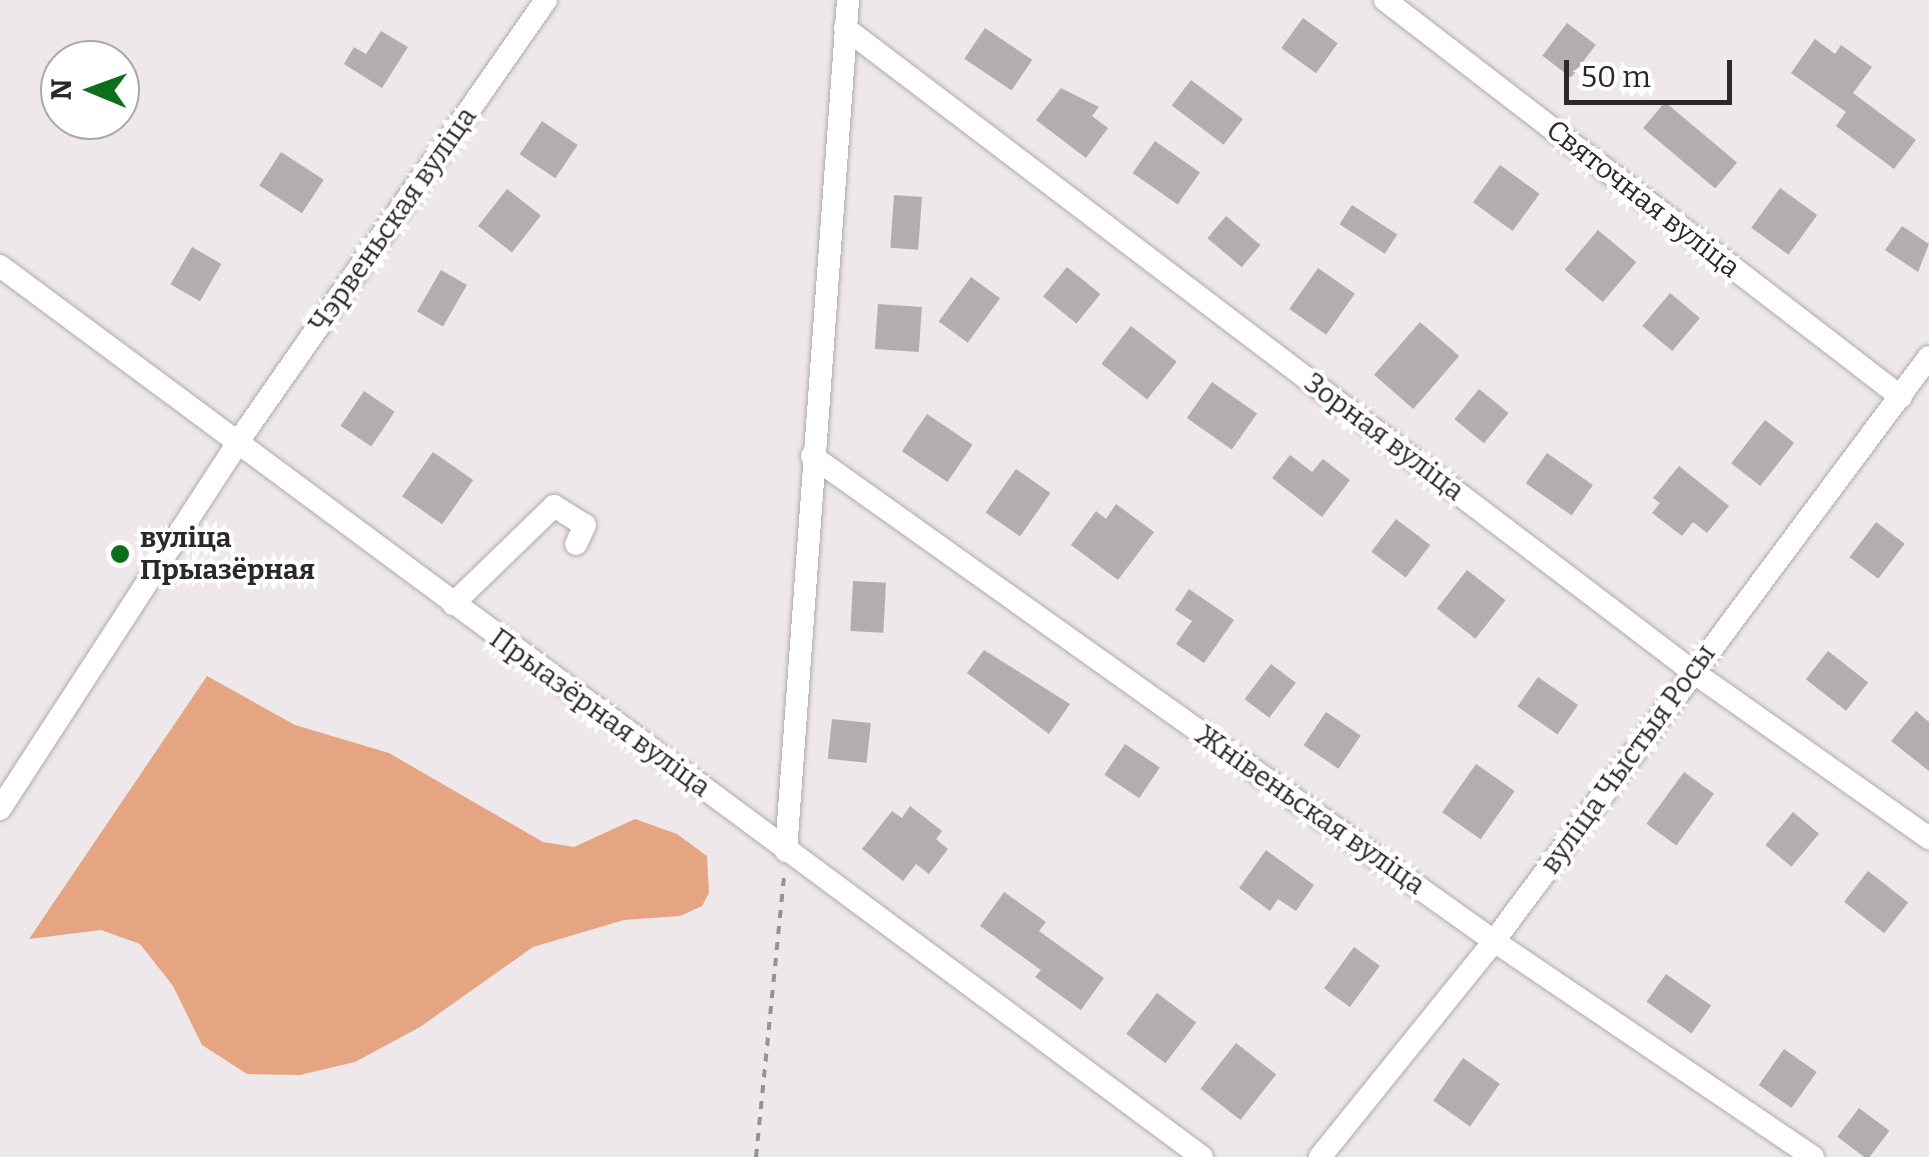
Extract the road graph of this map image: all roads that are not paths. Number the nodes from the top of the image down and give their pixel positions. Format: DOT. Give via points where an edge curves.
graph roads {
  1 [pos="546,0"];
  2 [pos="848,0"];
  3 [pos="1385,0"];
  4 [pos="845,28"];
  5 [pos="0,266"];
  6 [pos="1929,356"];
  7 [pos="1900,397"];
  8 [pos="240,439"];
  9 [pos="812,456"];
  10 [pos="576,544"];
  11 [pos="453,604"];
  12 [pos="1692,672"];
  13 [pos="0,809"];
  14 [pos="1929,838"];
  15 [pos="786,851"];
  16 [pos="1494,941"];
  17 [pos="1202,1157"];
  18 [pos="1320,1157"];
  19 [pos="1813,1157"];
  1 -- 8 [label="street, Чэрвеньская вуліца"];
  2 -- 4 [label="street"];
  3 -- 7 [label="street, Святочная вуліца"];
  4 -- 9 [label="street"];
  4 -- 12 [label="street, Зорная вуліца"];
  5 -- 8 [label="street, Прыазёрная вуліца"];
  6 -- 7 [label="street, вуліца Чыстыя Росы"];
  7 -- 12 [label="street, вуліца Чыстыя Росы"];
  8 -- 11 [label="street, Прыазёрная вуліца"];
  8 -- 13 [label="street, Чэрвеньская вуліца"];
  9 -- 15 [label="street"];
  9 -- 16 [label="street, Жнівеньская вуліца"];
  10 -- 11 [label="street" via="585,524 554,506"];
  11 -- 15 [label="street, Прыазёрная вуліца"];
  12 -- 14 [label="street, Зорная вуліца"];
  12 -- 16 [label="street, вуліца Чыстыя Росы"];
  15 -- 17 [label="street, Прыазёрная вуліца"];
  16 -- 18 [label="street, вуліца Чыстыя Росы"];
  16 -- 19 [label="street, Жнівеньская вуліца"];
}
